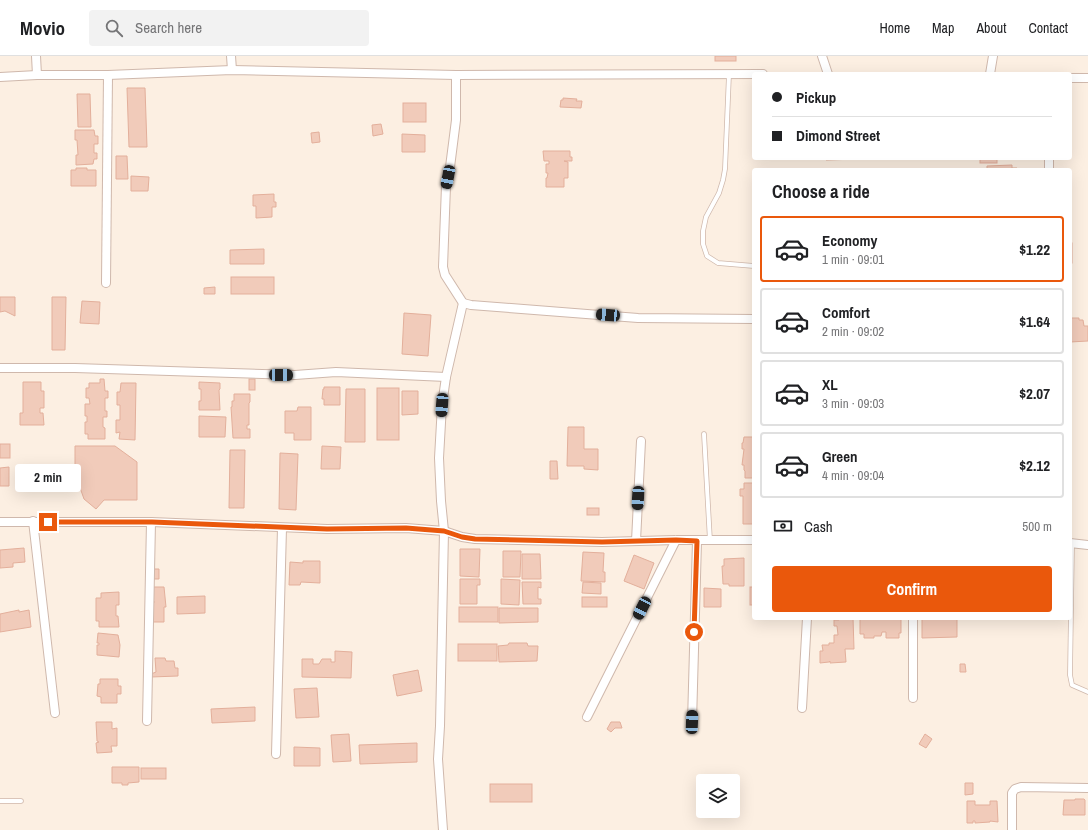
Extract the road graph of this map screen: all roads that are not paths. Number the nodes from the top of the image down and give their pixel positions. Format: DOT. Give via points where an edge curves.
graph roads {
  1 [pos="36,56"];
  2 [pos="232,56"];
  3 [pos="822,56"];
  4 [pos="993,56"];
  5 [pos="232,70"];
  6 [pos="827,72"];
  7 [pos="990,72"];
  8 [pos="729,74"];
  9 [pos="752,74"];
  10 [pos="37,75"];
  11 [pos="108,75"];
  12 [pos="456,75"];
  13 [pos="0,77"];
  14 [pos="1072,78"];
  15 [pos="1088,78"];
  16 [pos="752,266"];
  17 [pos="106,283"];
  18 [pos="463,303"];
  19 [pos="752,319"];
  20 [pos="0,368"];
  21 [pos="446,377"];
  22 [pos="704,434"];
  23 [pos="641,441"];
  24 [pos="33,521"];
  25 [pos="0,522"];
  26 [pos="152,522"];
  27 [pos="282,528"];
  28 [pos="444,531"];
  29 [pos="676,540"];
  30 [pos="752,540"];
  31 [pos="636,541"];
  32 [pos="697,541"];
  33 [pos="710,541"];
  34 [pos="1072,543"];
  35 [pos="1088,545"];
  36 [pos="807,620"];
  37 [pos="913,620"];
  38 [pos="1070,620"];
  39 [pos="1088,692"];
  40 [pos="914,698"];
  41 [pos="802,708"];
  42 [pos="55,713"];
  43 [pos="587,717"];
  44 [pos="147,721"];
  45 [pos="692,722"];
  46 [pos="276,754"];
  47 [pos="1088,788"];
  48 [pos="21,800"];
  49 [pos="0,801"];
  50 [pos="443,830"];
  51 [pos="1012,830"];
  1 -- 10 [label="street"];
  2 -- 5 [label="street"];
  3 -- 6 [label="street"];
  4 -- 7 [label="street"];
  5 -- 11 [label="street"];
  5 -- 12 [label="street"];
  8 -- 9 [label="street"];
  8 -- 12 [label="street"];
  8 -- 16 [label="lane" via="725,169 719,194 706,217 703,244 707,256 718,263"];
  10 -- 11 [label="street"];
  10 -- 13 [label="street"];
  11 -- 17 [label="street"];
  12 -- 18 [label="street" via="456,120 446,186 443,267 445,275"];
  14 -- 15 [label="street"];
  18 -- 19 [label="street" via="638,318"];
  18 -- 21 [label="street"];
  20 -- 21 [label="street" via="110,368 295,375 336,372"];
  21 -- 28 [label="street" via="440,458"];
  22 -- 33 [label="lane"];
  23 -- 31 [label="street"];
  24 -- 25 [label="street"];
  24 -- 26 [label="street"];
  24 -- 42 [label="street"];
  26 -- 27 [label="street"];
  26 -- 44 [label="street"];
  27 -- 28 [label="street" via="406,528"];
  27 -- 46 [label="street"];
  28 -- 31 [label="street" via="475,539"];
  28 -- 50 [label="street" via="438,759"];
  29 -- 31 [label="street"];
  29 -- 32 [label="street"];
  29 -- 43 [label="street"];
  30 -- 33 [label="street"];
  32 -- 33 [label="street"];
  32 -- 45 [label="street"];
  34 -- 35 [label="street"];
  36 -- 41 [label="street"];
  37 -- 40 [label="street"];
  38 -- 39 [label="lane" via="1072,685"];
  47 -- 51 [label="street" via="1015,789 1012,793"];
  48 -- 49 [label="lane"];
}
